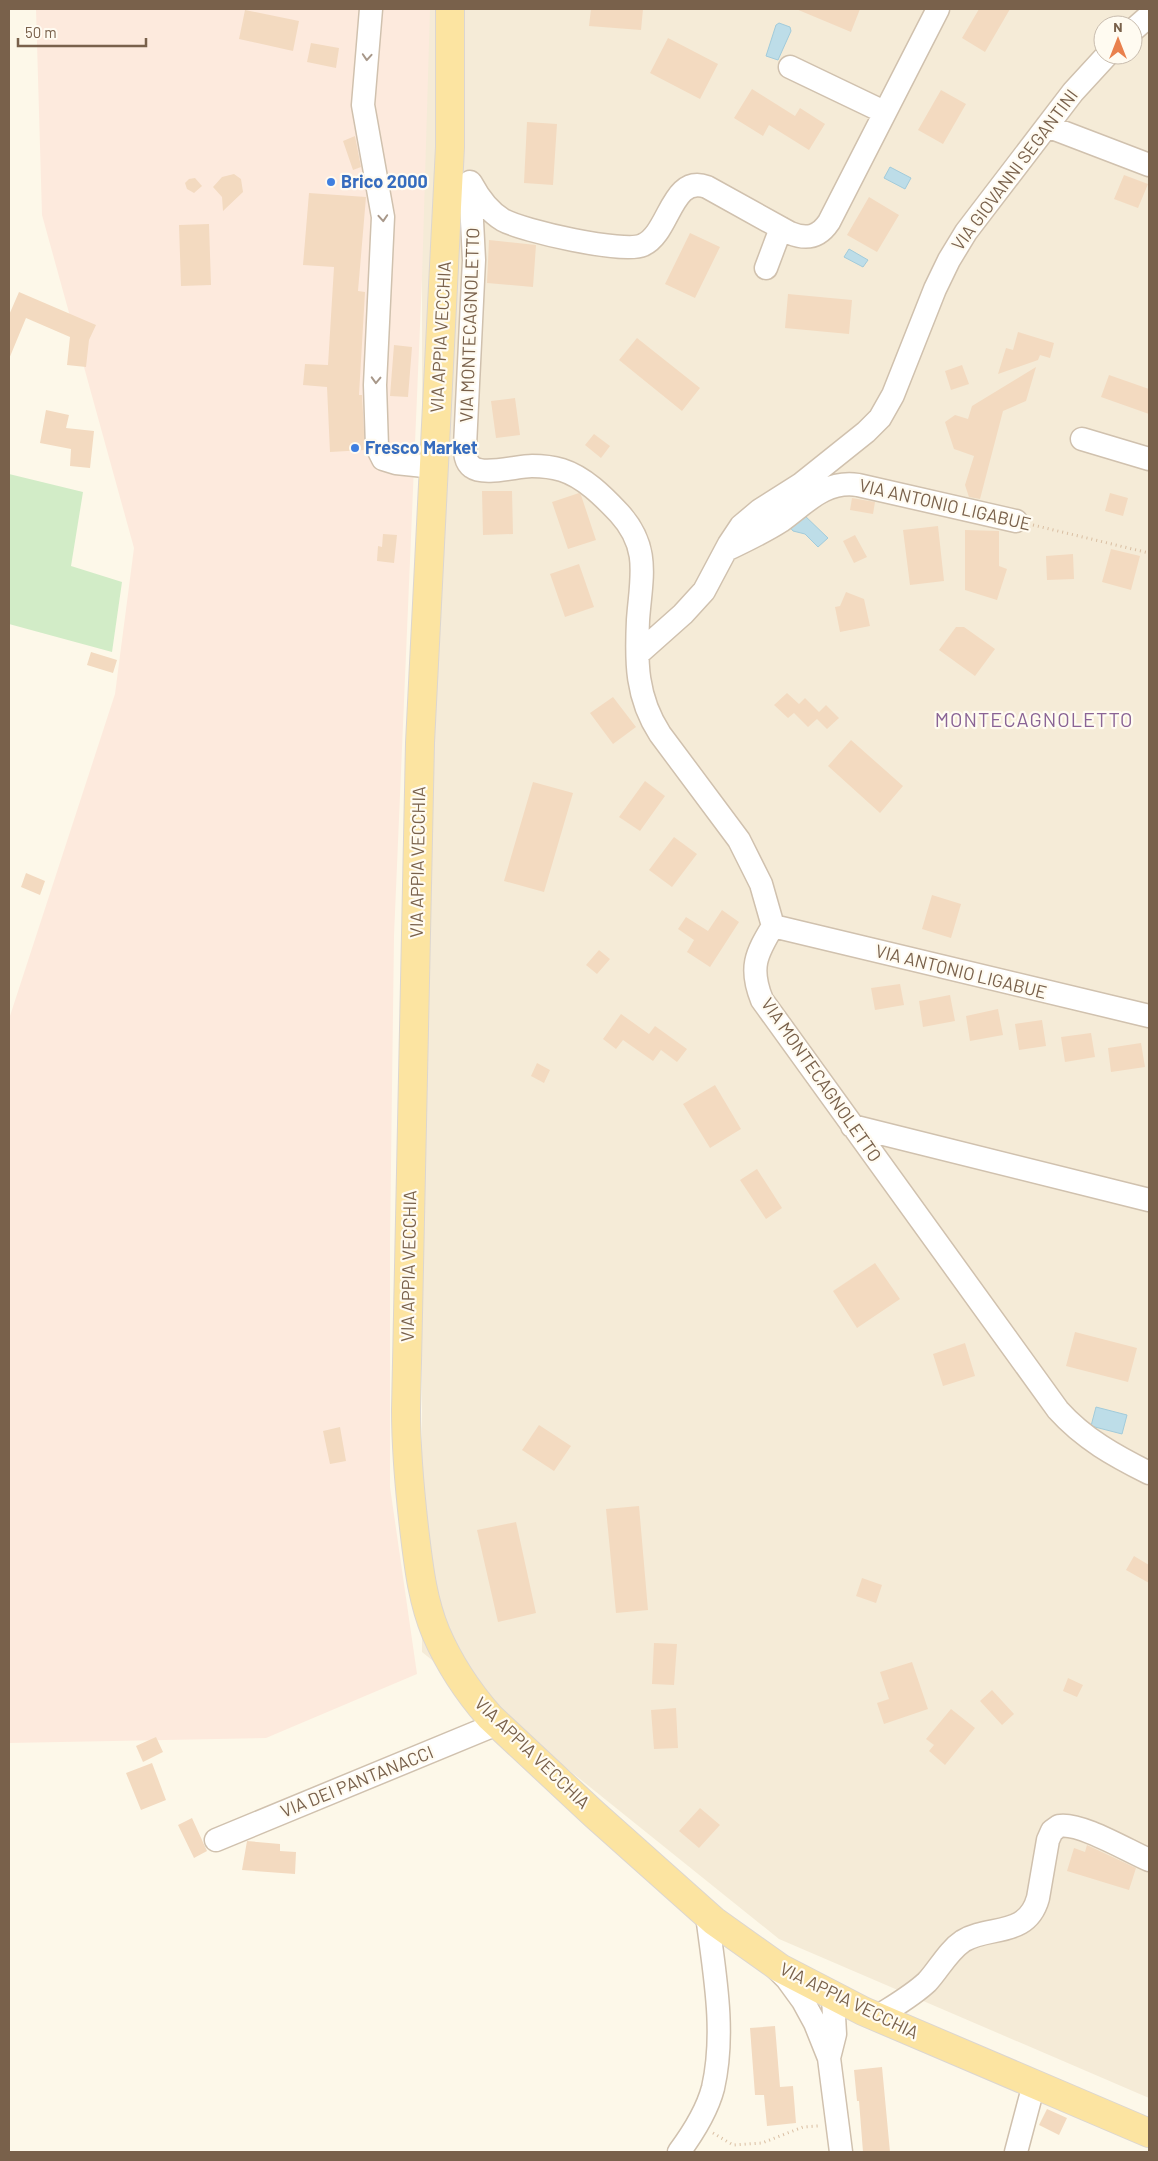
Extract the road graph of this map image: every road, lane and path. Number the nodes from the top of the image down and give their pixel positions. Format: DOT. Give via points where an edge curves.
graph roads {
  1 [pos="371,9"];
  2 [pos="450,9"];
  3 [pos="938,9"];
  4 [pos="1098,65"];
  5 [pos="790,67"];
  6 [pos="884,112"];
  7 [pos="1047,126"];
  8 [pos="450,147"];
  9 [pos="1149,165"];
  10 [pos="470,182"];
  11 [pos="781,228"];
  12 [pos="766,268"];
  13 [pos="1082,439"];
  14 [pos="1149,459"];
  15 [pos="434,467"];
  16 [pos="1016,521"];
  17 [pos="726,550"];
  18 [pos="1149,553"];
  19 [pos="638,654"];
  20 [pos="773,926"];
  21 [pos="1149,1016"];
  22 [pos="852,1126"];
  23 [pos="1149,1200"];
  24 [pos="1149,1473"];
  25 [pos="497,1724"];
  26 [pos="216,1840"];
  27 [pos="1149,1860"];
  28 [pos="707,1915"];
  29 [pos="771,1962"];
  30 [pos="846,2003"];
  31 [pos="815,2023"];
  32 [pos="829,2058"];
  33 [pos="1034,2084"];
  34 [pos="697,2124"];
  35 [pos="837,2124"];
  36 [pos="1149,2133"];
  37 [pos="679,2152"];
  38 [pos="841,2152"];
  39 [pos="1016,2152"];
  1 -- 15 [label="street, one-way" via="364,105 384,218 375,385 377,447 384,459"];
  2 -- 8 [label="main road, VIA APPIA VECCHIA"];
  3 -- 6 [label="street"];
  4 -- 7 [label="street, VIA GIOVANNI SEGANTINI"];
  5 -- 6 [label="street"];
  6 -- 11 [label="street" via="822,230 806,237"];
  7 -- 9 [label="street"];
  7 -- 17 [label="street, VIA GIOVANNI SEGANTINI" via="977,217 949,260 919,324 893,395 880,418 801,484 746,522"];
  8 -- 10 [label="street"];
  8 -- 15 [label="main road, VIA APPIA VECCHIA"];
  10 -- 11 [label="street" via="491,211 509,223 616,248 636,248 648,243 658,233 681,191 696,184"];
  10 -- 19 [label="street, VIA MONTECAGNOLETTO" via="474,260 465,446 468,461 480,471 539,466 565,471 592,487 619,513 634,534 643,562"];
  11 -- 12 [label="street"];
  13 -- 14 [label="street"];
  15 -- 25 [label="main road, VIA APPIA VECCHIA" via="420,743 406,1445 419,1566 430,1617 472,1696"];
  16 -- 17 [label="street, VIA ANTONIO LIGABUE" via="858,485 837,484 824,489 780,521"];
  16 -- 18 [label="path, VIA ANTONIO LIGABUE"];
  17 -- 19 [label="street, VIA GIOVANNI SEGANTINI" via="699,597"];
  19 -- 20 [label="street, VIA MONTECAGNOLETTO" via="642,698 652,722 739,840 761,884"];
  20 -- 21 [label="street, VIA ANTONIO LIGABUE"];
  20 -- 22 [label="street, VIA MONTECAGNOLETTO" via="755,963 759,994"];
  22 -- 23 [label="street"];
  22 -- 24 [label="street, VIA MONTECAGNOLETTO" via="1058,1410 1096,1444"];
  25 -- 26 [label="street, VIA DEI PANTANACCI"];
  25 -- 28 [label="main road, VIA APPIA VECCHIA"];
  27 -- 30 [label="street" via="1071,1826 1059,1826 1049,1835 1036,1906 1027,1918 1009,1928 964,1940 922,1986"];
  28 -- 29 [label="main road, VIA APPIA VECCHIA"];
  28 -- 34 [label="street" via="718,2014 718,2055 712,2089"];
  29 -- 30 [label="main road, VIA APPIA VECCHIA"];
  29 -- 31 [label="street" via="787,1979"];
  30 -- 31 [label="street" via="817,1998"];
  30 -- 32 [label="street"];
  30 -- 33 [label="main road, VIA APPIA VECCHIA"];
  31 -- 32 [label="street"];
  32 -- 35 [label="street"];
  33 -- 36 [label="main road, VIA APPIA VECCHIA"];
  33 -- 39 [label="street"];
  34 -- 35 [label="path" via="733,2145 762,2143 802,2127"];
  34 -- 37 [label="street"];
  35 -- 38 [label="street"];
}
